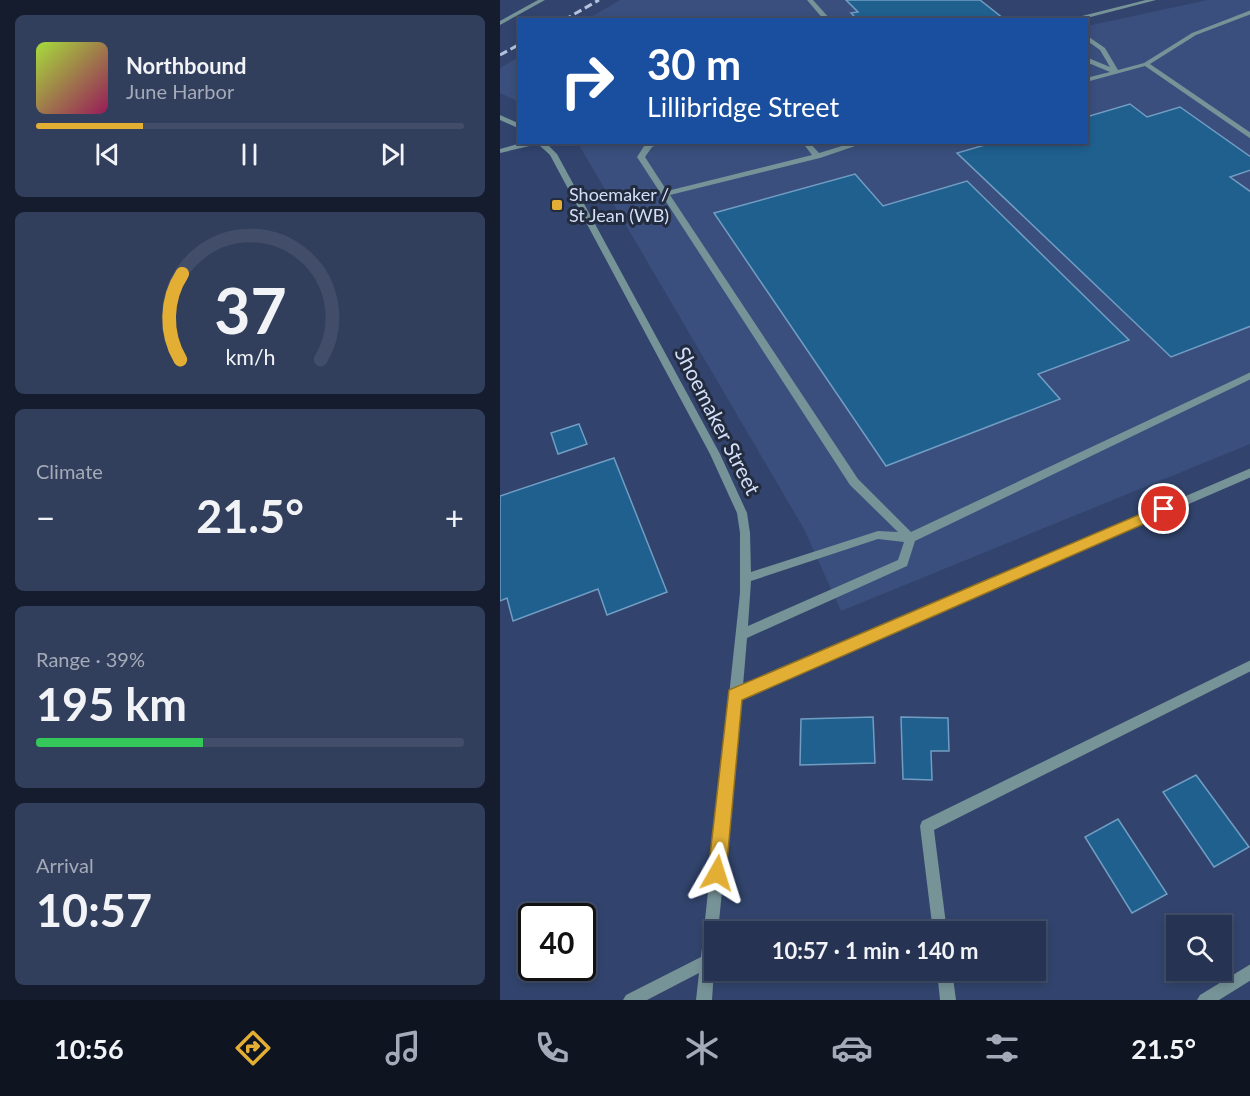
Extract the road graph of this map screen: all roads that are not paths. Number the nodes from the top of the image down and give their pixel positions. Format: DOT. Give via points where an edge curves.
graph roads {
  1 [pos="542,0"];
  2 [pos="810,0"];
  3 [pos="1153,0"];
  4 [pos="1250,12"];
  5 [pos="826,18"];
  6 [pos="1077,18"];
  7 [pos="500,23"];
  8 [pos="1088,38"];
  9 [pos="1088,60"];
  10 [pos="1146,63"];
  11 [pos="1116,72"];
  12 [pos="1088,79"];
  13 [pos="500,117"];
  14 [pos="518,126"];
  15 [pos="1250,137"];
  16 [pos="530,144"];
  17 [pos="540,144"];
  18 [pos="653,144"];
  19 [pos="807,144"];
  20 [pos="857,144"];
  21 [pos="500,151"];
  22 [pos="817,156"];
  23 [pos="666,194"];
  24 [pos="1250,375"];
  25 [pos="1250,472"];
  26 [pos="910,538"];
  27 [pos="746,578"];
  28 [pos="741,634"];
  29 [pos="1250,664"];
  30 [pos="735,696"];
  31 [pos="712,921"];
  32 [pos="939,921"];
  33 [pos="704,963"];
  34 [pos="1250,971"];
  35 [pos="706,981"];
  36 [pos="945,981"];
  37 [pos="631,1000"];
  38 [pos="704,1000"];
  39 [pos="948,1000"];
  40 [pos="1205,1000"];
  1 -- 7 [label="street"];
  2 -- 5 [label="street"];
  3 -- 6 [label="street"];
  4 -- 10 [label="street" via="1194,34"];
  8 -- 11 [label="street" via="1103,49"];
  9 -- 11 [label="street"];
  10 -- 11 [label="street"];
  10 -- 15 [label="street"];
  11 -- 12 [label="street"];
  13 -- 14 [label="street"];
  16 -- 21 [label="street"];
  17 -- 27 [label="street, Shoemaker Street" via="553,154 715,454 742,513"];
  18 -- 23 [label="street" via="641,157"];
  19 -- 22 [label="street"];
  20 -- 22 [label="street"];
  22 -- 23 [label="street"];
  23 -- 26 [label="street" via="854,482"];
  24 -- 26 [label="street"];
  25 -- 30 [label="street"];
  26 -- 27 [label="street" via="878,535"];
  26 -- 28 [label="street" via="903,562"];
  27 -- 28 [label="street, Shoemaker Street"];
  28 -- 30 [label="street, Shoemaker Street"];
  29 -- 32 [label="street" via="927,826"];
  30 -- 31 [label="street, Shoemaker Street"];
  33 -- 37 [label="street"];
  34 -- 40 [label="street"];
  35 -- 38 [label="street, Shoemaker Street"];
  36 -- 39 [label="street"];
}
